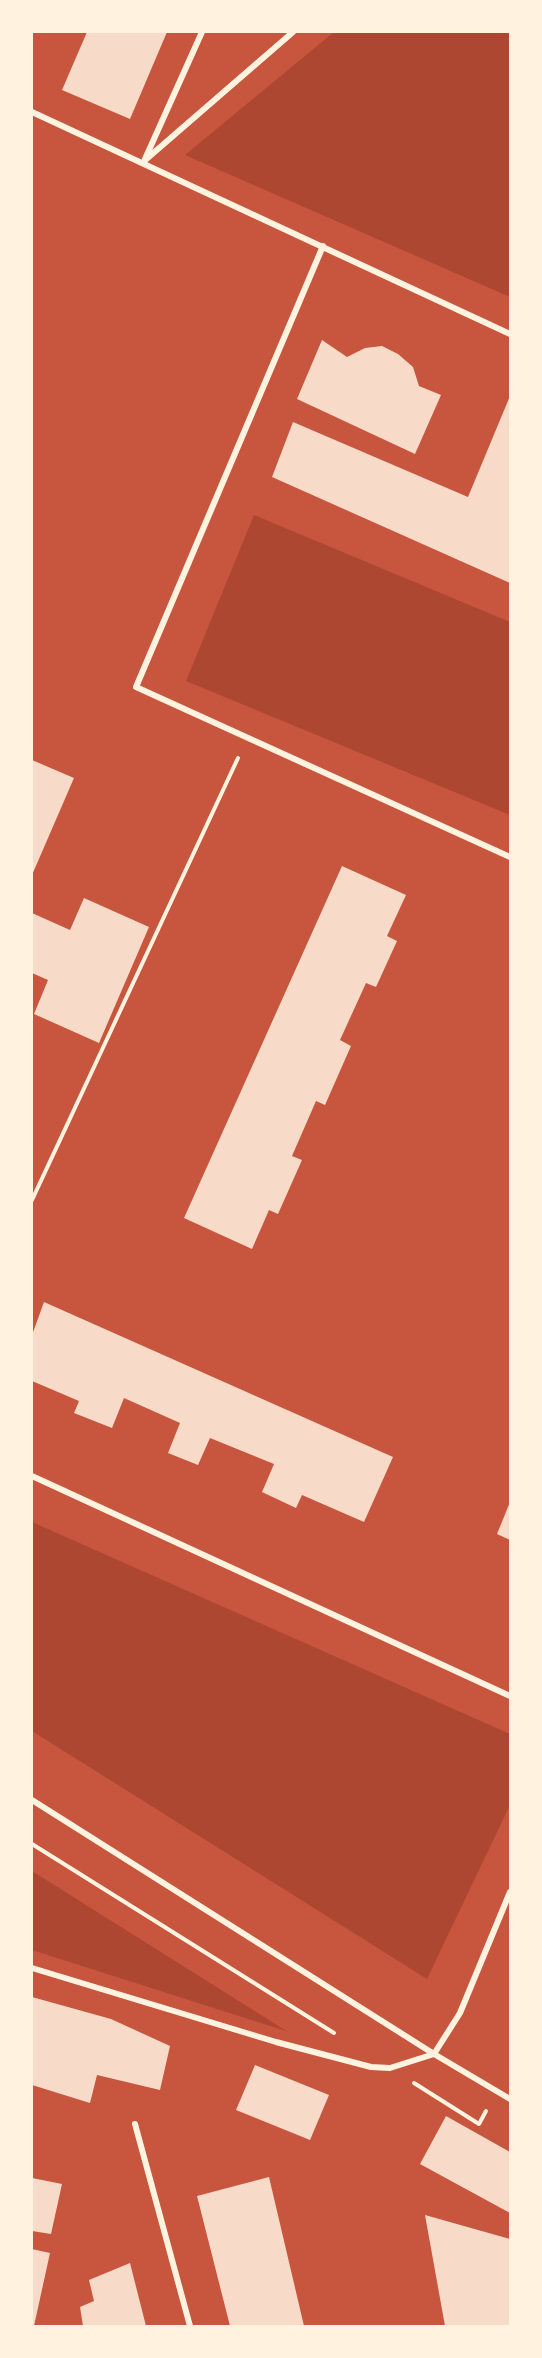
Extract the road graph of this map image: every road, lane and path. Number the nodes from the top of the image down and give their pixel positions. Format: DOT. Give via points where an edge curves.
graph roads {
  1 [pos="201,32"];
  2 [pos="292,32"];
  3 [pos="32,112"];
  4 [pos="143,162"];
  5 [pos="323,246"];
  6 [pos="510,334"];
  7 [pos="247,738"];
  8 [pos="510,857"];
  9 [pos="32,1200"];
  10 [pos="32,1476"];
  11 [pos="510,1696"];
  12 [pos="32,1800"];
  13 [pos="32,1844"];
  14 [pos="510,1892"];
  15 [pos="32,1968"];
  16 [pos="336,2034"];
  17 [pos="434,2054"];
  18 [pos="390,2068"];
  19 [pos="510,2099"];
  20 [pos="135,2124"];
  21 [pos="479,2124"];
  22 [pos="190,2326"];
  1 -- 4 [label="street"];
  2 -- 4 [label="street"];
  3 -- 4 [label="street"];
  4 -- 5 [label="street"];
  5 -- 6 [label="street"];
  5 -- 7 [label="street" via="136,687"];
  7 -- 8 [label="street"];
  7 -- 9 [label="path"];
  10 -- 11 [label="street"];
  12 -- 17 [label="street"];
  13 -- 16 [label="path"];
  14 -- 17 [label="street" via="460,2013"];
  15 -- 18 [label="street" via="276,2042 371,2067"];
  17 -- 18 [label="street"];
  17 -- 19 [label="street"];
  18 -- 21 [label="path"];
  20 -- 22 [label="street"];
}
